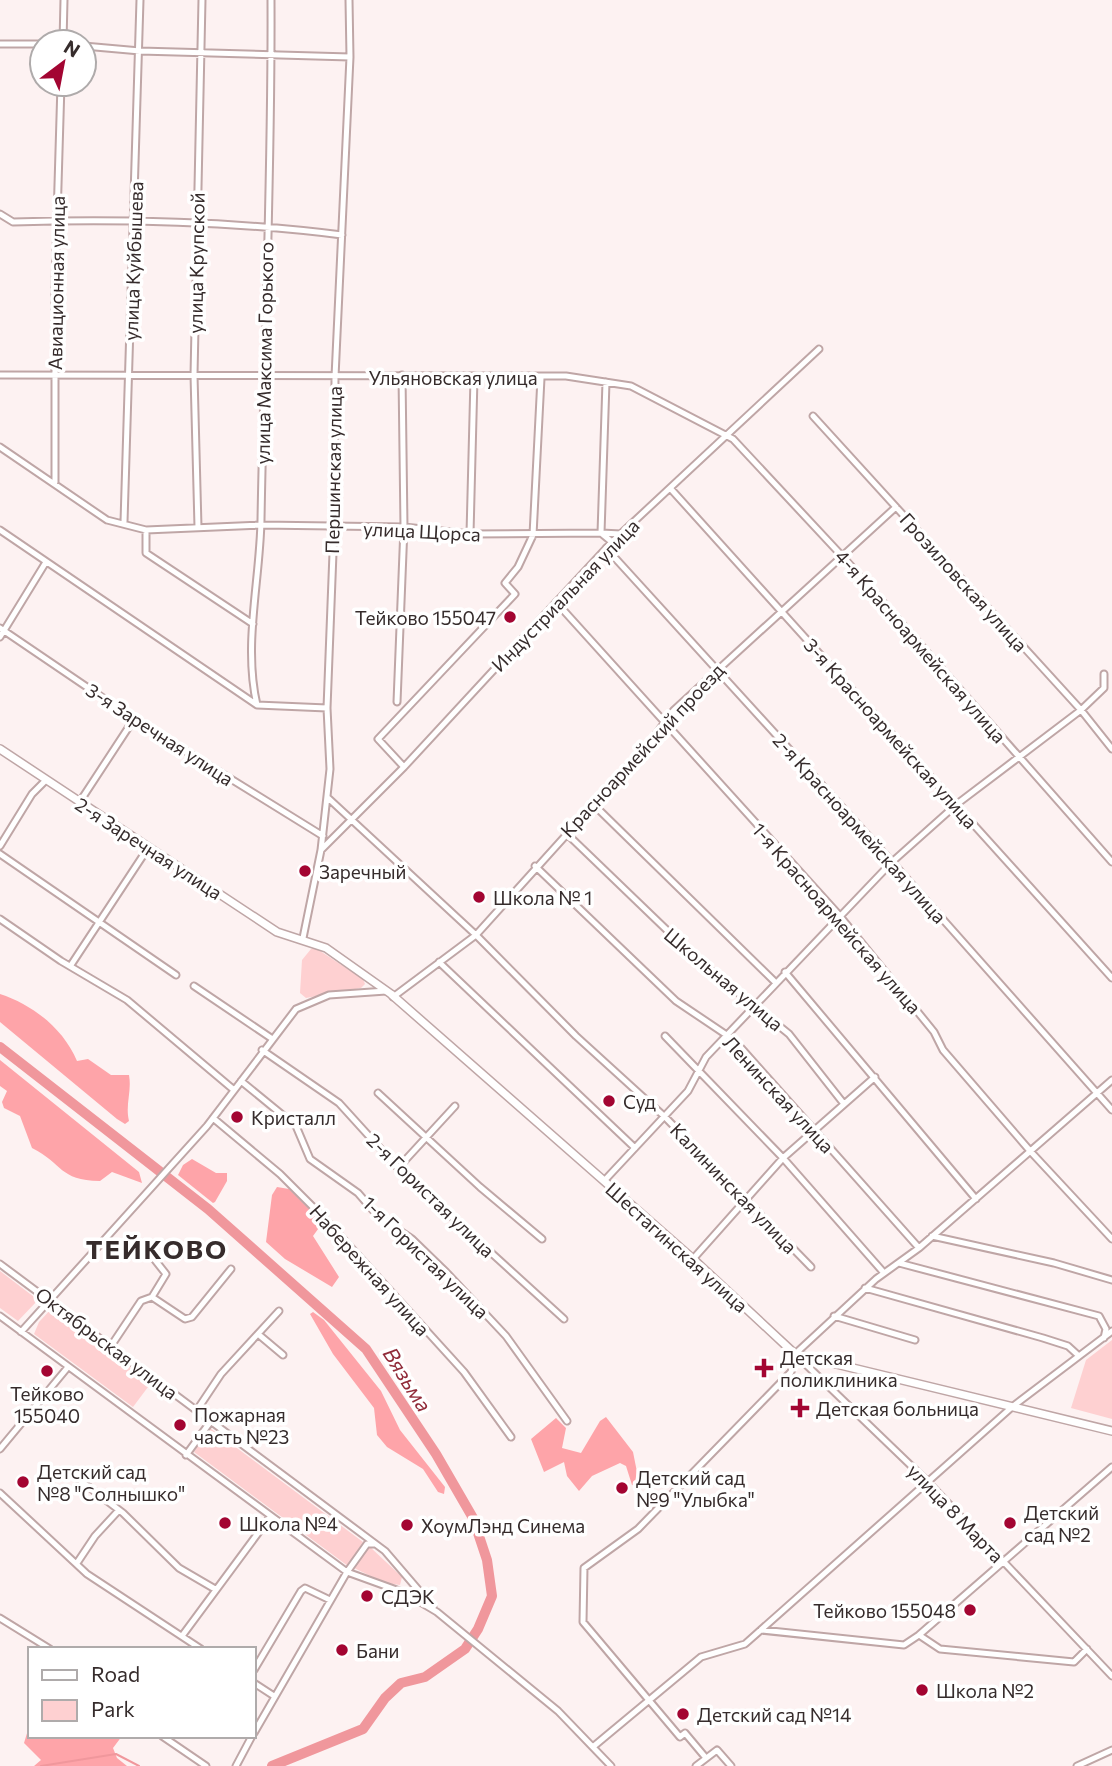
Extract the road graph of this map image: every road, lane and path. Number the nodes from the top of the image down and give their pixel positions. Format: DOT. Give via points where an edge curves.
graph roads {
  1 [pos="64,0"];
  2 [pos="140,0"];
  3 [pos="202,0"];
  4 [pos="271,0"];
  5 [pos="349,0"];
  6 [pos="63,28"];
  7 [pos="0,44"];
  8 [pos="28,44"];
  9 [pos="98,48"];
  10 [pos="140,51"];
  11 [pos="201,52"];
  12 [pos="271,54"];
  13 [pos="350,57"];
  14 [pos="61,98"];
  15 [pos="0,214"];
  16 [pos="57,221"];
  17 [pos="135,221"];
  18 [pos="196,222"];
  19 [pos="266,226"];
  20 [pos="342,235"];
  21 [pos="819,349"];
  22 [pos="54,373"];
  23 [pos="128,373"];
  24 [pos="0,375"];
  25 [pos="194,375"];
  26 [pos="263,375"];
  27 [pos="402,375"];
  28 [pos="335,377"];
  29 [pos="474,378"];
  30 [pos="541,378"];
  31 [pos="606,382"];
  32 [pos="813,416"];
  33 [pos="725,435"];
  34 [pos="0,447"];
  35 [pos="55,482"];
  36 [pos="670,488"];
  37 [pos="896,507"];
  38 [pos="124,522"];
  39 [pos="261,525"];
  40 [pos="198,527"];
  41 [pos="334,527"];
  42 [pos="404,527"];
  43 [pos="0,530"];
  44 [pos="146,530"];
  45 [pos="601,533"];
  46 [pos="470,534"];
  47 [pos="621,534"];
  48 [pos="533,535"];
  49 [pos="612,542"];
  50 [pos="606,548"];
  51 [pos="843,557"];
  52 [pos="46,562"];
  53 [pos="556,602"];
  54 [pos="782,613"];
  55 [pos="253,624"];
  56 [pos="2,629"];
  57 [pos="0,637"];
  58 [pos="715,670"];
  59 [pos="1104,674"];
  60 [pos="397,702"];
  61 [pos="257,705"];
  62 [pos="327,708"];
  63 [pos="1081,710"];
  64 [pos="134,719"];
  65 [pos="665,723"];
  66 [pos="0,748"];
  67 [pos="1112,749"];
  68 [pos="1017,756"];
  69 [pos="404,767"];
  70 [pos="46,780"];
  71 [pos="327,797"];
  72 [pos="79,803"];
  73 [pos="592,803"];
  74 [pos="957,804"];
  75 [pos="352,820"];
  76 [pos="565,832"];
  77 [pos="323,836"];
  78 [pos="0,846"];
  79 [pos="148,848"];
  80 [pos="321,850"];
  81 [pos="0,854"];
  82 [pos="892,862"];
  83 [pos="1112,862"];
  84 [pos="535,866"];
  85 [pos="839,915"];
  86 [pos="0,919"];
  87 [pos="98,921"];
  88 [pos="476,934"];
  89 [pos="303,938"];
  90 [pos="439,962"];
  91 [pos="71,965"];
  92 [pos="785,972"];
  93 [pos="176,975"];
  94 [pos="1112,978"];
  95 [pos="371,979"];
  96 [pos="775,982"];
  97 [pos="194,986"];
  98 [pos="362,991"];
  99 [pos="386,991"];
  100 [pos="393,997"];
  101 [pos="754,1007"];
  102 [pos="665,1036"];
  103 [pos="726,1036"];
  104 [pos="271,1038"];
  105 [pos="262,1050"];
  106 [pos="696,1071"];
  107 [pos="875,1077"];
  108 [pos="1112,1080"];
  109 [pos="241,1081"];
  110 [pos="234,1090"];
  111 [pos="1098,1092"];
  112 [pos="378,1093"];
  113 [pos="844,1104"];
  114 [pos="455,1106"];
  115 [pos="1112,1110"];
  116 [pos="666,1117"];
  117 [pos="214,1118"];
  118 [pos="814,1130"];
  119 [pos="426,1138"];
  120 [pos="635,1148"];
  121 [pos="1031,1152"];
  122 [pos="783,1158"];
  123 [pos="398,1168"];
  124 [pos="604,1181"];
  125 [pos="745,1197"];
  126 [pos="976,1199"];
  127 [pos="932,1236"];
  128 [pos="542,1239"];
  129 [pos="1112,1239"];
  130 [pos="919,1248"];
  131 [pos="151,1255"];
  132 [pos="693,1259"];
  133 [pos="899,1263"];
  134 [pos="0,1264"];
  135 [pos="811,1267"];
  136 [pos="231,1269"];
  137 [pos="884,1273"];
  138 [pos="1112,1280"];
  139 [pos="865,1289"];
  140 [pos="152,1297"];
  141 [pos="48,1299"];
  142 [pos="279,1311"];
  143 [pos="0,1316"];
  144 [pos="835,1316"];
  145 [pos="564,1319"];
  146 [pos="1112,1331"];
  147 [pos="21,1332"];
  148 [pos="258,1334"];
  149 [pos="1104,1338"];
  150 [pos="915,1340"];
  151 [pos="111,1346"];
  152 [pos="795,1354"];
  153 [pos="283,1355"];
  154 [pos="1079,1356"];
  155 [pos="68,1367"];
  156 [pos="1012,1407"];
  157 [pos="197,1410"];
  158 [pos="211,1421"];
  159 [pos="567,1421"];
  160 [pos="1112,1431"];
  161 [pos="511,1437"];
  162 [pos="0,1449"];
  163 [pos="187,1455"];
  164 [pos="1112,1467"];
  165 [pos="73,1475"];
  166 [pos="927,1480"];
  167 [pos="1,1498"];
  168 [pos="120,1510"];
  169 [pos="270,1517"];
  170 [pos="376,1544"];
  171 [pos="1004,1562"];
  172 [pos="77,1563"];
  173 [pos="347,1572"];
  174 [pos="412,1581"];
  175 [pos="215,1589"];
  176 [pos="405,1593"];
  177 [pos="330,1600"];
  178 [pos="437,1612"];
  179 [pos="0,1618"];
  180 [pos="761,1629"];
  181 [pos="919,1635"];
  182 [pos="182,1636"];
  183 [pos="47,1647"];
  184 [pos="198,1647"];
  185 [pos="1087,1649"];
  186 [pos="256,1667"];
  187 [pos="1112,1676"];
  188 [pos="256,1684"];
  189 [pos="274,1696"];
  190 [pos="648,1701"];
  191 [pos="256,1729"];
  192 [pos="165,1738"];
  193 [pos="251,1738"];
  194 [pos="594,1746"];
  195 [pos="1112,1750"];
  196 [pos="706,1758"];
  197 [pos="206,1766"];
  198 [pos="236,1766"];
  199 [pos="611,1766"];
  200 [pos="696,1766"];
  201 [pos="731,1766"];
  202 [pos="1077,1766"];
  1 -- 6 [label="street"];
  2 -- 10 [label="street, улица Куйбышева"];
  3 -- 11 [label="street, улица Крупской"];
  4 -- 12 [label="street, улица Максима Горького"];
  5 -- 13 [label="street, Першинская улица"];
  7 -- 8 [label="street"];
  9 -- 10 [label="street"];
  10 -- 11 [label="street"];
  10 -- 17 [label="street, улица Куйбышева"];
  11 -- 12 [label="street"];
  11 -- 18 [label="street, улица Крупской"];
  12 -- 13 [label="street"];
  12 -- 19 [label="street, улица Максима Горького"];
  13 -- 20 [label="street, Першинская улица"];
  14 -- 16 [label="street, Авиационная улица"];
  15 -- 16 [label="street" via="13,222"];
  16 -- 17 [label="street"];
  16 -- 22 [label="street, Авиационная улица"];
  17 -- 18 [label="street"];
  17 -- 23 [label="street, улица Куйбышева"];
  18 -- 19 [label="street"];
  18 -- 25 [label="street, улица Крупской"];
  19 -- 20 [label="street"];
  19 -- 26 [label="street, улица Максима Горького"];
  20 -- 28 [label="street, Першинская улица"];
  21 -- 33 [label="street, Индустриальная улица"];
  22 -- 23 [label="street, Ульяновская улица"];
  22 -- 24 [label="street, Ульяновская улица"];
  22 -- 35 [label="street, Авиационная улица"];
  23 -- 25 [label="street, Ульяновская улица"];
  23 -- 38 [label="street, улица Куйбышева"];
  25 -- 26 [label="street, Ульяновская улица"];
  25 -- 40 [label="street, улица Крупской"];
  26 -- 28 [label="street, Ульяновская улица"];
  26 -- 39 [label="street, улица Максима Горького"];
  27 -- 28 [label="street, Ульяновская улица"];
  27 -- 29 [label="street, Ульяновская улица"];
  27 -- 42 [label="street"];
  28 -- 41 [label="street, Першинская улица"];
  29 -- 30 [label="street, Ульяновская улица"];
  29 -- 46 [label="street"];
  30 -- 31 [label="street, Ульяновская улица" via="566,376"];
  30 -- 48 [label="street"];
  31 -- 33 [label="street, Ульяновская улица" via="631,386"];
  31 -- 45 [label="street"];
  32 -- 37 [label="street, Грозиловская улица"];
  33 -- 36 [label="street, Индустриальная улица"];
  33 -- 51 [label="street, 4-я Красноармейская улица"];
  34 -- 35 [label="street"];
  35 -- 38 [label="street" via="107,520"];
  36 -- 47 [label="street, Индустриальная улица"];
  36 -- 54 [label="street, 3-я Красноармейская улица"];
  37 -- 51 [label="street, Красноармейский проезд"];
  37 -- 63 [label="street, Грозиловская улица"];
  38 -- 44 [label="street"];
  39 -- 40 [label="street, улица Щорса"];
  39 -- 41 [label="street, улица Щорса"];
  39 -- 55 [label="street, улица Максима Горького"];
  40 -- 44 [label="street, улица Щорса"];
  41 -- 42 [label="street, улица Щорса"];
  41 -- 62 [label="street, Першинская улица"];
  42 -- 46 [label="street, улица Щорса"];
  42 -- 60 [label="street"];
  43 -- 52 [label="street"];
  44 -- 55 [label="street" via="146,553"];
  45 -- 47 [label="street, улица Щорса"];
  45 -- 48 [label="street, улица Щорса"];
  45 -- 49 [label="street"];
  46 -- 48 [label="street, улица Щорса"];
  47 -- 49 [label="street, Индустриальная улица"];
  48 -- 69 [label="street" via="518,568 505,583 515,594 378,738"];
  49 -- 50 [label="street, Индустриальная улица"];
  50 -- 53 [label="street, Индустриальная улица"];
  50 -- 58 [label="street, 2-я Красноармейская улица"];
  51 -- 54 [label="street, Красноармейский проезд"];
  51 -- 68 [label="street, 4-я Красноармейская улица"];
  52 -- 56 [label="street"];
  52 -- 61 [label="street"];
  53 -- 65 [label="street, 1-я Красноармейская улица"];
  53 -- 69 [label="street, Индустриальная улица"];
  54 -- 58 [label="street, Красноармейский проезд"];
  54 -- 74 [label="street, 3-я Красноармейская улица"];
  55 -- 61 [label="street, улица Максима Горького"];
  56 -- 57 [label="street"];
  56 -- 64 [label="street, 3-я Заречная улица"];
  58 -- 65 [label="street, Красноармейский проезд"];
  58 -- 82 [label="street, 2-я Красноармейская улица"];
  59 -- 63 [label="street" via="1104,688"];
  61 -- 62 [label="street"];
  62 -- 71 [label="street, Першинская улица"];
  63 -- 67 [label="street, Грозиловская улица"];
  63 -- 68 [label="street"];
  64 -- 72 [label="street"];
  64 -- 77 [label="street, 3-я Заречная улица"];
  65 -- 73 [label="street, Красноармейский проезд"];
  65 -- 85 [label="street, 1-я Красноармейская улица"];
  66 -- 70 [label="main road, 2-я Заречная улица"];
  68 -- 74 [label="street"];
  68 -- 83 [label="street, 4-я Красноармейская улица"];
  69 -- 75 [label="street, Индустриальная улица"];
  70 -- 72 [label="main road, 2-я Заречная улица"];
  70 -- 78 [label="street" via="32,793"];
  71 -- 75 [label="street, Калининская улица"];
  71 -- 77 [label="street, Першинская улица"];
  72 -- 79 [label="main road, 2-я Заречная улица"];
  73 -- 76 [label="street, Красноармейский проезд"];
  73 -- 96 [label="street"];
  74 -- 82 [label="street"];
  74 -- 94 [label="street, 3-я Красноармейская улица"];
  75 -- 80 [label="street, Индустриальная улица"];
  75 -- 88 [label="street, Калининская улица"];
  76 -- 84 [label="street, Красноармейский проезд"];
  76 -- 101 [label="street, Школьная улица" via="632,899"];
  77 -- 80 [label="street, Першинская улица"];
  79 -- 87 [label="street"];
  79 -- 89 [label="main road, 2-я Заречная улица" via="277,932"];
  80 -- 89 [label="street, Першинская улица"];
  81 -- 87 [label="street"];
  82 -- 85 [label="street"];
  82 -- 111 [label="street, 2-я Красноармейская улица"];
  84 -- 88 [label="street, Красноармейский проезд"];
  84 -- 103 [label="street, Ленинская улица" via="668,994"];
  85 -- 92 [label="street"];
  85 -- 121 [label="street, 1-я Красноармейская улица" via="934,1032 943,1050"];
  86 -- 91 [label="street"];
  87 -- 91 [label="street"];
  87 -- 93 [label="street"];
  88 -- 90 [label="street, Красноармейский проезд"];
  88 -- 116 [label="street, Калининская улица" via="576,1037"];
  89 -- 95 [label="main road, Шестагинская улица"];
  90 -- 100 [label="street, Красноармейский проезд"];
  90 -- 120 [label="street"];
  91 -- 110 [label="street" via="127,1000"];
  92 -- 96 [label="street"];
  92 -- 107 [label="street"];
  95 -- 98 [label="street"];
  95 -- 99 [label="main road, Шестагинская улица"];
  96 -- 101 [label="street"];
  97 -- 104 [label="street"];
  98 -- 99 [label="street"];
  98 -- 104 [label="street" via="309,1002 285,1019"];
  99 -- 100 [label="main road, Шестагинская улица"];
  100 -- 124 [label="main road, Шестагинская улица"];
  101 -- 103 [label="street"];
  101 -- 113 [label="street, Школьная улица" via="789,1034"];
  102 -- 106 [label="street"];
  103 -- 106 [label="street"];
  103 -- 118 [label="street, Ленинская улица"];
  104 -- 105 [label="street"];
  105 -- 109 [label="street"];
  105 -- 123 [label="street, 2-я Гористая улица" via="339,1103"];
  106 -- 116 [label="street" via="688,1091"];
  106 -- 122 [label="street"];
  107 -- 113 [label="street"];
  107 -- 126 [label="street"];
  108 -- 111 [label="street"];
  109 -- 110 [label="street"];
  109 -- 159 [label="street, 1-я Гористая улица" via="296,1126 310,1159 358,1193 377,1216 412,1239 455,1282 506,1336"];
  110 -- 117 [label="street"];
  111 -- 115 [label="street, 2-я Красноармейская улица"];
  111 -- 121 [label="street"];
  112 -- 119 [label="street"];
  113 -- 118 [label="street"];
  114 -- 119 [label="street"];
  116 -- 120 [label="street"];
  116 -- 125 [label="street, Калининская улица"];
  117 -- 141 [label="street"];
  117 -- 161 [label="street, Набережная улица" via="326,1219 464,1372"];
  118 -- 122 [label="street"];
  118 -- 130 [label="street, Ленинская улица"];
  119 -- 123 [label="street"];
  119 -- 128 [label="street"];
  120 -- 124 [label="street"];
  121 -- 126 [label="street"];
  121 -- 129 [label="street, 1-я Красноармейская улица"];
  122 -- 125 [label="street"];
  122 -- 137 [label="street"];
  123 -- 145 [label="street, 2-я Гористая улица"];
  124 -- 132 [label="main road, Шестагинская улица"];
  125 -- 132 [label="street"];
  125 -- 135 [label="street, Калининская улица"];
  126 -- 127 [label="street"];
  127 -- 130 [label="street"];
  127 -- 138 [label="street"];
  130 -- 133 [label="street"];
  131 -- 140 [label="street" via="166,1274"];
  132 -- 152 [label="main road, Шестагинская улица"];
  133 -- 137 [label="street"];
  133 -- 149 [label="street" via="1099,1315 1106,1329"];
  134 -- 141 [label="street, Октябрьская улица"];
  136 -- 140 [label="street" via="192,1317 185,1319"];
  137 -- 139 [label="street"];
  139 -- 144 [label="street"];
  139 -- 154 [label="street" via="1043,1338 1068,1346"];
  140 -- 151 [label="street" via="141,1301"];
  141 -- 147 [label="street"];
  141 -- 151 [label="street, Октябрьская улица"];
  142 -- 148 [label="street"];
  143 -- 147 [label="street, Октябрьская улица"];
  144 -- 150 [label="street"];
  144 -- 152 [label="street"];
  146 -- 149 [label="street"];
  147 -- 155 [label="street, Октябрьская улица"];
  148 -- 153 [label="street"];
  148 -- 157 [label="street" via="221,1374"];
  149 -- 154 [label="street"];
  151 -- 157 [label="street, Октябрьская улица"];
  152 -- 156 [label="main road, Шестагинская улица"];
  152 -- 166 [label="street, улица 8 Марта"];
  152 -- 190 [label="street" via="791,1372 638,1529 584,1568 583,1622"];
  154 -- 156 [label="street"];
  155 -- 162 [label="street"];
  155 -- 163 [label="street, Октябрьская улица"];
  156 -- 160 [label="main road, Шестагинская улица"];
  156 -- 166 [label="street"];
  157 -- 158 [label="street, Октябрьская улица"];
  158 -- 163 [label="street"];
  158 -- 170 [label="street, Октябрьская улица"];
  163 -- 169 [label="street, Октябрьская улица"];
  164 -- 171 [label="street"];
  165 -- 168 [label="street"];
  166 -- 171 [label="street, улица 8 Марта"];
  166 -- 180 [label="street"];
  167 -- 172 [label="street"];
  168 -- 172 [label="street"];
  168 -- 175 [label="street" via="179,1568"];
  169 -- 173 [label="street, Октябрьская улица"];
  169 -- 175 [label="street"];
  170 -- 173 [label="street" via="367,1544"];
  170 -- 174 [label="street, Октябрьская улица"];
  171 -- 181 [label="street"];
  171 -- 185 [label="street, улица 8 Марта"];
  172 -- 182 [label="street"];
  173 -- 176 [label="street, Октябрьская улица"];
  173 -- 177 [label="street"];
  174 -- 176 [label="street"];
  174 -- 178 [label="street, Октябрьская улица"];
  175 -- 182 [label="street"];
  176 -- 178 [label="street, Октябрьская улица"];
  177 -- 186 [label="street" via="305,1588 301,1591"];
  177 -- 189 [label="street"];
  178 -- 194 [label="street, Октябрьская улица"];
  179 -- 183 [label="street"];
  180 -- 181 [label="street" via="904,1645"];
  180 -- 190 [label="street" via="745,1644 701,1657"];
  181 -- 185 [label="street" via="940,1649 1074,1662"];
  182 -- 184 [label="street"];
  185 -- 187 [label="street, улица 8 Марта"];
  188 -- 189 [label="street"];
  189 -- 191 [label="street"];
  190 -- 194 [label="street"];
  190 -- 196 [label="street"];
  192 -- 197 [label="street"];
  193 -- 198 [label="street"];
  194 -- 199 [label="street, Октябрьская улица"];
  195 -- 202 [label="street"];
  196 -- 200 [label="street"];
  196 -- 201 [label="street" via="717,1750"];
}
